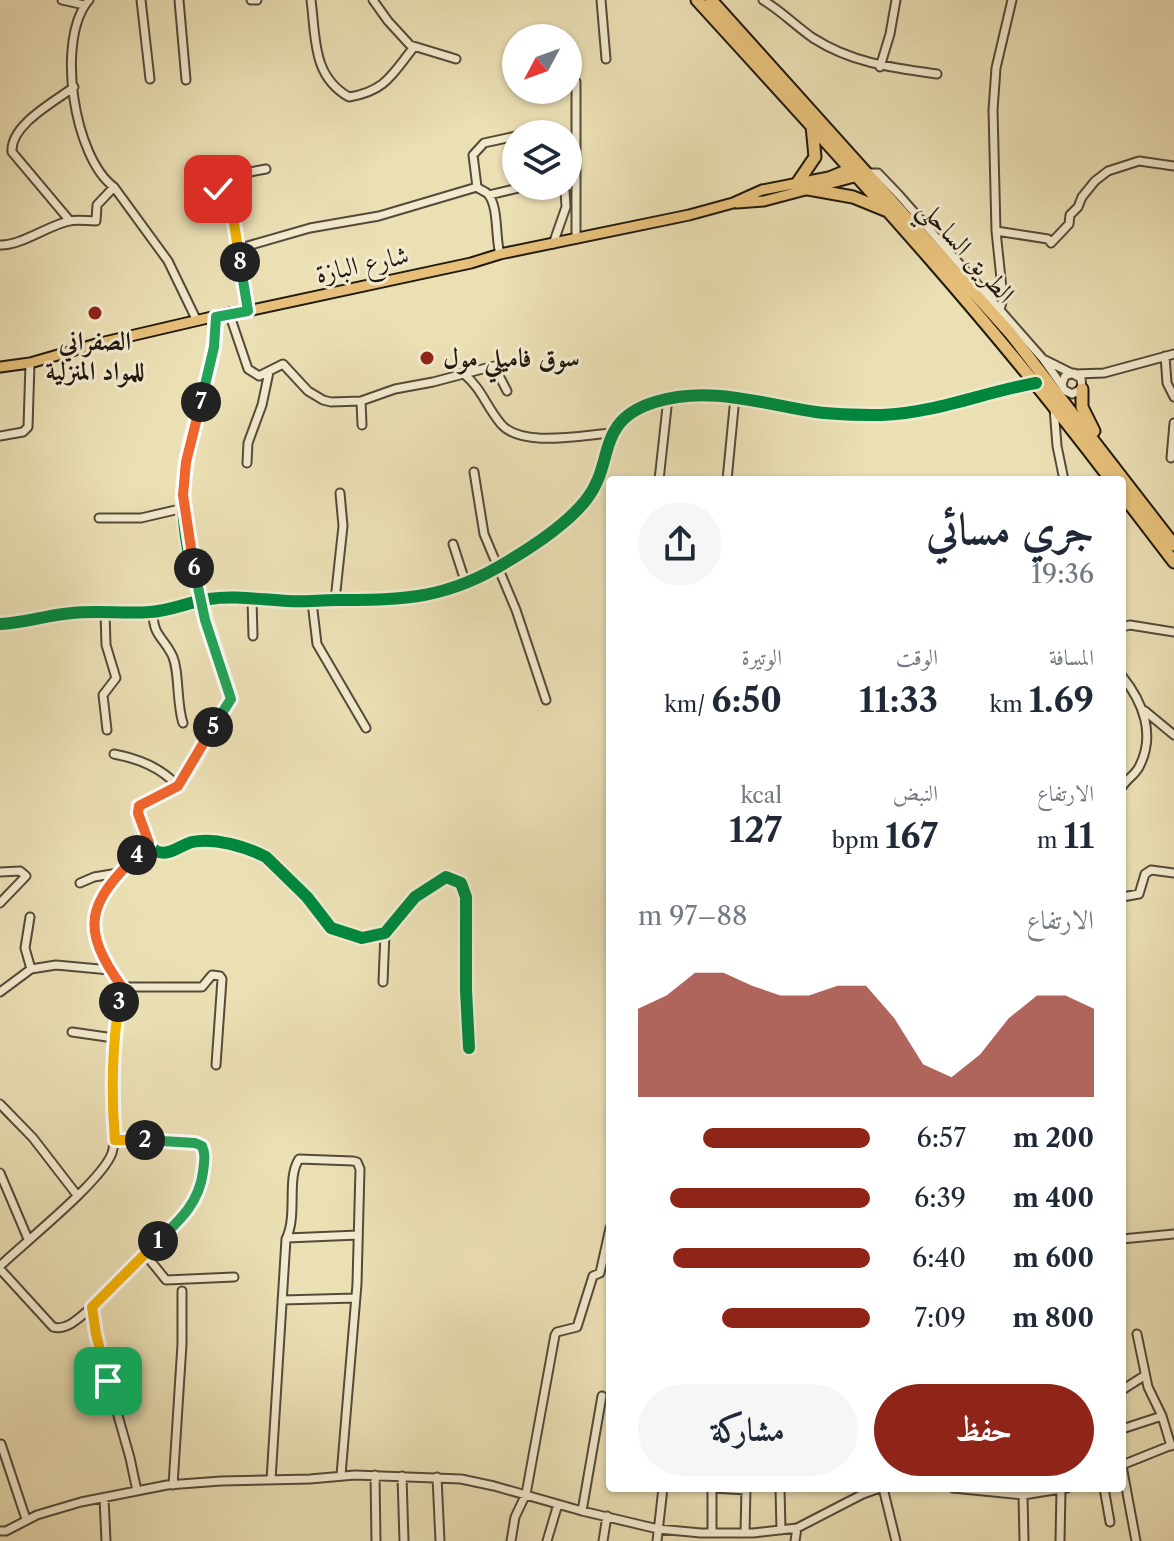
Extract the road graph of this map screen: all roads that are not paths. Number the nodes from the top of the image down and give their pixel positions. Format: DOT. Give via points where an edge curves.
graph roads {
  1 [pos="62,0"];
  2 [pos="141,0"];
  3 [pos="179,0"];
  4 [pos="311,0"];
  5 [pos="373,0"];
  6 [pos="601,0"];
  7 [pos="697,0"];
  8 [pos="711,0"];
  9 [pos="763,0"];
  10 [pos="896,0"];
  11 [pos="1012,0"];
  12 [pos="86,2"];
  13 [pos="414,47"];
  14 [pos="456,59"];
  15 [pos="606,59"];
  16 [pos="880,67"];
  17 [pos="937,74"];
  18 [pos="150,79"];
  19 [pos="186,80"];
  20 [pos="74,87"];
  21 [pos="576,104"];
  22 [pos="811,126"];
  23 [pos="502,139"];
  24 [pos="1174,166"];
  25 [pos="266,169"];
  26 [pos="858,171"];
  27 [pos="798,182"];
  28 [pos="114,187"];
  29 [pos="477,187"];
  30 [pos="808,189"];
  31 [pos="502,192"];
  32 [pos="489,195"];
  33 [pos="566,200"];
  34 [pos="733,203"];
  35 [pos="887,211"];
  36 [pos="70,221"];
  37 [pos="996,231"];
  38 [pos="576,239"];
  39 [pos="553,244"];
  40 [pos="0,245"];
  41 [pos="237,249"];
  42 [pos="500,254"];
  43 [pos="1001,286"];
  44 [pos="987,294"];
  45 [pos="1000,310"];
  46 [pos="248,311"];
  47 [pos="229,313"];
  48 [pos="216,317"];
  49 [pos="197,321"];
  50 [pos="1174,354"];
  51 [pos="1165,356"];
  52 [pos="1043,359"];
  53 [pos="30,363"];
  54 [pos="0,367"];
  55 [pos="269,372"];
  56 [pos="463,373"];
  57 [pos="1104,373"];
  58 [pos="1074,374"];
  59 [pos="1036,383"];
  60 [pos="1063,387"];
  61 [pos="1082,389"];
  62 [pos="507,391"];
  63 [pos="735,397"];
  64 [pos="1174,397"];
  65 [pos="668,398"];
  66 [pos="361,401"];
  67 [pos="1054,406"];
  68 [pos="1174,423"];
  69 [pos="362,425"];
  70 [pos="611,433"];
  71 [pos="0,436"];
  72 [pos="1106,456"];
  73 [pos="1171,458"];
  74 [pos="247,463"];
  75 [pos="474,472"];
  76 [pos="659,476"];
  77 [pos="727,476"];
  78 [pos="1063,476"];
  79 [pos="1108,476"];
  80 [pos="1121,476"];
  81 [pos="1126,482"];
  82 [pos="340,493"];
  83 [pos="1126,499"];
  84 [pos="184,508"];
  85 [pos="99,518"];
  86 [pos="453,544"];
  87 [pos="1174,545"];
  88 [pos="1174,562"];
  89 [pos="496,568"];
  90 [pos="466,584"];
  91 [pos="252,599"];
  92 [pos="335,600"];
  93 [pos="201,601"];
  94 [pos="312,602"];
  95 [pos="153,612"];
  96 [pos="105,613"];
  97 [pos="0,624"];
  98 [pos="1126,626"];
  99 [pos="1174,632"];
  100 [pos="253,636"];
  101 [pos="1126,682"];
  102 [pos="546,700"];
  103 [pos="1144,709"];
  104 [pos="183,723"];
  105 [pos="366,728"];
  106 [pos="107,730"];
  107 [pos="1174,735"];
  108 [pos="114,754"];
  109 [pos="1126,783"];
  110 [pos="178,786"];
  111 [pos="149,843"];
  112 [pos="0,872"];
  113 [pos="118,873"];
  114 [pos="1174,873"];
  115 [pos="80,883"];
  116 [pos="1126,896"];
  117 [pos="0,903"];
  118 [pos="30,917"];
  119 [pos="385,933"];
  120 [pos="31,969"];
  121 [pos="110,970"];
  122 [pos="383,982"];
  123 [pos="122,987"];
  124 [pos="0,992"];
  125 [pos="72,1032"];
  126 [pos="114,1038"];
  127 [pos="469,1048"];
  128 [pos="216,1065"];
  129 [pos="0,1104"];
  130 [pos="115,1140"];
  131 [pos="0,1173"];
  132 [pos="77,1195"];
  133 [pos="1174,1234"];
  134 [pos="358,1235"];
  135 [pos="287,1238"];
  136 [pos="28,1239"];
  137 [pos="1126,1239"];
  138 [pos="606,1246"];
  139 [pos="145,1254"];
  140 [pos="0,1268"];
  141 [pos="600,1273"];
  142 [pos="606,1274"];
  143 [pos="234,1277"];
  144 [pos="182,1291"];
  145 [pos="356,1298"];
  146 [pos="282,1300"];
  147 [pos="92,1307"];
  148 [pos="1137,1334"];
  149 [pos="1144,1376"];
  150 [pos="1126,1387"];
  151 [pos="602,1396"];
  152 [pos="1162,1416"];
  153 [pos="1126,1428"];
  154 [pos="1,1444"];
  155 [pos="1172,1445"];
  156 [pos="1126,1464"];
  157 [pos="341,1475"];
  158 [pos="375,1475"];
  159 [pos="402,1476"];
  160 [pos="437,1477"];
  161 [pos="271,1480"];
  162 [pos="173,1485"];
  163 [pos="1126,1487"];
  164 [pos="137,1491"];
  165 [pos="663,1492"];
  166 [pos="713,1492"];
  167 [pos="746,1492"];
  168 [pos="780,1492"];
  169 [pos="869,1492"];
  170 [pos="883,1492"];
  171 [pos="993,1492"];
  172 [pos="1044,1492"];
  173 [pos="1064,1492"];
  174 [pos="1105,1492"];
  175 [pos="526,1494"];
  176 [pos="1023,1495"];
  177 [pos="104,1498"];
  178 [pos="558,1504"];
  179 [pos="582,1511"];
  180 [pos="607,1516"];
  181 [pos="26,1519"];
  182 [pos="1110,1522"];
  183 [pos="797,1528"];
  184 [pos="658,1529"];
  185 [pos="781,1530"];
  186 [pos="0,1531"];
  187 [pos="745,1533"];
  188 [pos="717,1536"];
  189 [pos="106,1541"];
  190 [pos="376,1541"];
  191 [pos="404,1541"];
  192 [pos="440,1541"];
  193 [pos="511,1541"];
  194 [pos="547,1541"];
  195 [pos="603,1541"];
  196 [pos="657,1541"];
  197 [pos="795,1541"];
  198 [pos="896,1541"];
  199 [pos="1024,1541"];
  200 [pos="1060,1541"];
  201 [pos="1136,1541"];
  1 -- 12 [label="street"];
  2 -- 18 [label="street"];
  3 -- 19 [label="street"];
  4 -- 13 [label="street" via="319,63 328,81 349,97 370,94 384,84"];
  5 -- 13 [label="street"];
  6 -- 15 [label="street"];
  7 -- 22 [label="highway, الطريق الساحلي"];
  8 -- 26 [label="highway, الطريق الساحلي"];
  9 -- 16 [label="street" via="814,39"];
  10 -- 16 [label="street"];
  11 -- 37 [label="street" via="994,84"];
  12 -- 20 [label="street" via="74,25"];
  13 -- 14 [label="street"];
  16 -- 17 [label="street"];
  20 -- 28 [label="street" via="89,154"];
  20 -- 36 [label="street" via="19,129 11,145"];
  21 -- 38 [label="street"];
  22 -- 26 [label="highway, الطريق الساحلي"];
  22 -- 27 [label="highway" via="815,157"];
  23 -- 29 [label="street" via="477,149 472,164"];
  24 -- 37 [label="street" via="1139,161 1108,171 1086,191 1069,224 1051,243"];
  25 -- 41 [label="street" via="218,180 234,223"];
  26 -- 27 [label="main road, شارع البازة"];
  26 -- 30 [label="main road, شارع البازة"];
  26 -- 35 [label="highway, الطريق الساحلي"];
  26 -- 44 [label="street" via="875,171 882,177"];
  26 -- 72 [label="highway, الطريق الساحلي" via="1030,356"];
  27 -- 34 [label="main road, شارع البازة"];
  28 -- 36 [label="street" via="97,205 96,221"];
  28 -- 49 [label="street" via="168,261"];
  29 -- 32 [label="street"];
  29 -- 41 [label="street"];
  30 -- 34 [label="main road, شارع البازة"];
  30 -- 35 [label="highway" via="853,197"];
  31 -- 32 [label="street"];
  32 -- 42 [label="street"];
  33 -- 39 [label="street"];
  34 -- 38 [label="main road, شارع البازة"];
  35 -- 59 [label="highway, الطريق الساحلي"];
  36 -- 40 [label="street"];
  37 -- 43 [label="street"];
  38 -- 39 [label="main road, شارع البازة"];
  39 -- 42 [label="main road, شارع البازة"];
  41 -- 46 [label="street"];
  42 -- 46 [label="main road, شارع البازة"];
  43 -- 44 [label="street"];
  43 -- 45 [label="street"];
  44 -- 45 [label="street"];
  45 -- 52 [label="street"];
  46 -- 47 [label="main road, شارع البازة"];
  47 -- 48 [label="main road, شارع البازة"];
  47 -- 55 [label="street" via="248,369 259,376"];
  48 -- 49 [label="main road, شارع البازة"];
  48 -- 84 [label="street" via="186,462"];
  49 -- 53 [label="main road, شارع البازة"];
  50 -- 51 [label="street"];
  51 -- 57 [label="street"];
  51 -- 64 [label="street"];
  52 -- 58 [label="street"];
  52 -- 60 [label="street"];
  53 -- 54 [label="main road, شارع البازة"];
  53 -- 71 [label="street" via="28,427"];
  55 -- 66 [label="street" via="281,363 317,398"];
  55 -- 74 [label="street"];
  56 -- 62 [label="street" via="494,366"];
  56 -- 66 [label="street"];
  56 -- 70 [label="street" via="479,387 496,417 518,436"];
  57 -- 58 [label="street"];
  57 -- 61 [label="street"];
  58 -- 60 [label="street" via="1065,376"];
  58 -- 61 [label="street" via="1083,380"];
  59 -- 63 [label="street" via="943,407 881,415 818,412"];
  59 -- 67 [label="highway, الطريق الساحلي"];
  60 -- 61 [label="street" via="1072,394"];
  61 -- 72 [label="highway" via="1084,411"];
  63 -- 65 [label="street"];
  63 -- 77 [label="street"];
  65 -- 70 [label="street" via="628,415"];
  65 -- 76 [label="street"];
  66 -- 69 [label="street"];
  67 -- 78 [label="street"];
  67 -- 79 [label="highway, الطريق الساحلي"];
  68 -- 73 [label="street"];
  70 -- 89 [label="street" via="587,499"];
  72 -- 80 [label="highway, الطريق الساحلي"];
  75 -- 89 [label="street" via="484,534"];
  81 -- 87 [label="highway, الطريق الساحلي"];
  82 -- 92 [label="street" via="343,526"];
  83 -- 88 [label="highway"];
  84 -- 85 [label="street" via="141,518"];
  84 -- 93 [label="street"];
  86 -- 90 [label="street"];
  89 -- 90 [label="street"];
  89 -- 102 [label="street"];
  90 -- 92 [label="street" via="411,598"];
  91 -- 93 [label="street"];
  91 -- 94 [label="street"];
  91 -- 100 [label="street"];
  92 -- 94 [label="street"];
  93 -- 95 [label="street"];
  93 -- 110 [label="street" via="231,699"];
  94 -- 105 [label="street" via="317,644"];
  95 -- 96 [label="street"];
  95 -- 104 [label="street" via="157,635 173,657"];
  96 -- 97 [label="street"];
  96 -- 106 [label="street" via="106,645 116,678 103,695"];
  98 -- 99 [label="street"];
  101 -- 103 [label="street"];
  103 -- 107 [label="street"];
  103 -- 109 [label="street" via="1143,754"];
  108 -- 110 [label="street" via="145,762"];
  110 -- 111 [label="street" via="139,806"];
  111 -- 113 [label="street"];
  111 -- 119 [label="street" via="161,852 208,841 258,853 307,897 331,928 362,938"];
  112 -- 117 [label="street" via="20,871 26,876"];
  113 -- 115 [label="street"];
  113 -- 121 [label="street" via="94,913 97,942"];
  114 -- 116 [label="street" via="1151,870 1139,894"];
  118 -- 120 [label="street" via="25,948"];
  119 -- 122 [label="street"];
  119 -- 127 [label="street" via="415,897 438,881 446,877 461,883 466,897"];
  120 -- 121 [label="street" via="56,965"];
  120 -- 124 [label="street"];
  121 -- 123 [label="street"];
  123 -- 126 [label="street"];
  123 -- 128 [label="street" via="202,987 212,975 220,976"];
  125 -- 126 [label="street"];
  126 -- 130 [label="street"];
  129 -- 132 [label="street"];
  130 -- 132 [label="street" via="106,1166"];
  130 -- 139 [label="street" via="195,1143 204,1150 203,1177 191,1208"];
  131 -- 136 [label="street"];
  132 -- 136 [label="street"];
  133 -- 137 [label="street"];
  134 -- 135 [label="street"];
  134 -- 135 [label="street" via="359,1164 299,1159"];
  134 -- 145 [label="street"];
  135 -- 146 [label="street"];
  136 -- 140 [label="street"];
  138 -- 141 [label="street"];
  139 -- 143 [label="street" via="166,1280"];
  139 -- 147 [label="street"];
  140 -- 147 [label="street" via="53,1327 68,1326"];
  141 -- 142 [label="street"];
  141 -- 175 [label="street" via="593,1276 577,1327 555,1335"];
  144 -- 162 [label="street"];
  145 -- 146 [label="street"];
  145 -- 157 [label="street"];
  146 -- 161 [label="street"];
  147 -- 164 [label="street"];
  148 -- 149 [label="street"];
  149 -- 150 [label="street"];
  149 -- 152 [label="street"];
  151 -- 179 [label="street"];
  152 -- 153 [label="street"];
  152 -- 155 [label="street"];
  154 -- 181 [label="street"];
  155 -- 156 [label="street"];
  157 -- 158 [label="street"];
  157 -- 161 [label="street"];
  158 -- 159 [label="street"];
  158 -- 190 [label="street"];
  159 -- 160 [label="street"];
  159 -- 191 [label="street"];
  160 -- 175 [label="street"];
  160 -- 192 [label="street"];
  161 -- 162 [label="street"];
  162 -- 164 [label="street"];
  163 -- 201 [label="street"];
  164 -- 177 [label="street"];
  165 -- 184 [label="street"];
  166 -- 188 [label="street"];
  167 -- 187 [label="street"];
  168 -- 185 [label="street"];
  169 -- 183 [label="street"];
  170 -- 198 [label="street"];
  171 -- 176 [label="street"];
  172 -- 176 [label="street"];
  173 -- 200 [label="street"];
  174 -- 182 [label="street"];
  175 -- 178 [label="street"];
  175 -- 193 [label="street"];
  176 -- 199 [label="street"];
  177 -- 181 [label="street"];
  177 -- 189 [label="street"];
  178 -- 179 [label="street"];
  178 -- 194 [label="street"];
  179 -- 180 [label="street"];
  180 -- 184 [label="street"];
  180 -- 195 [label="street"];
  181 -- 186 [label="street"];
  183 -- 185 [label="street"];
  183 -- 197 [label="street"];
  184 -- 188 [label="street"];
  184 -- 196 [label="street"];
  185 -- 187 [label="street"];
  187 -- 188 [label="street"];
}
